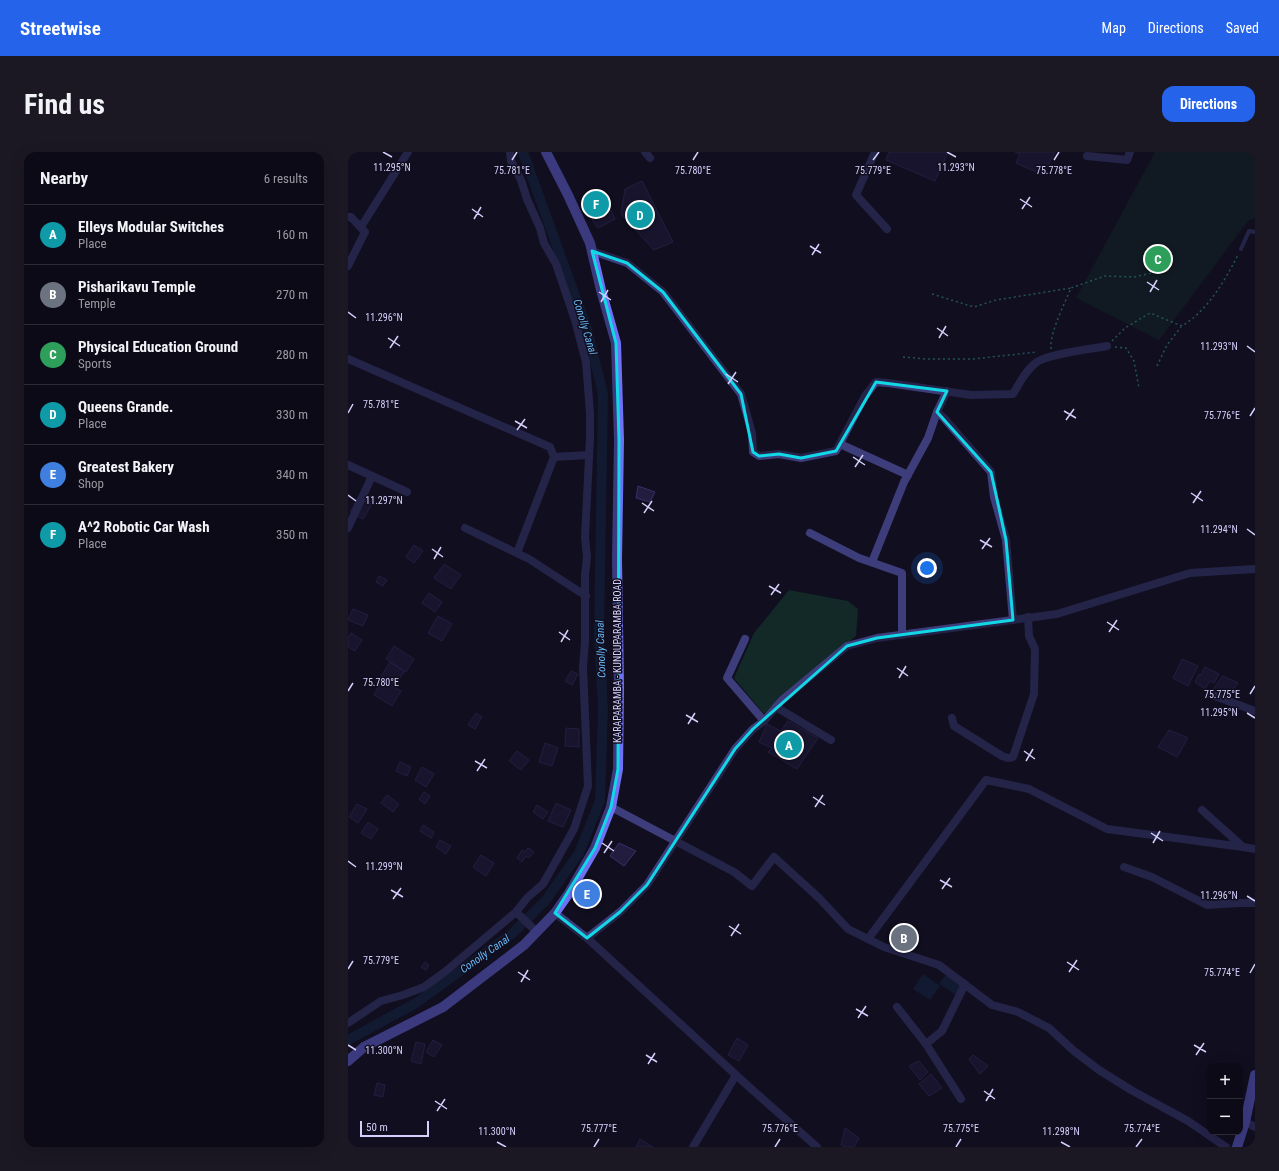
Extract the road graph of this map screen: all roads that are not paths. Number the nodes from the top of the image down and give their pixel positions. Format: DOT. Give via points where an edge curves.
graph roads {
  1 [pos="408,152"];
  2 [pos="510,152"];
  3 [pos="546,152"];
  4 [pos="875,152"];
  5 [pos="1130,152"];
  6 [pos="1087,156"];
  7 [pos="348,217"];
  8 [pos="361,227"];
  9 [pos="887,229"];
  10 [pos="1255,232"];
  11 [pos="1241,249"];
  12 [pos="592,251"];
  13 [pos="348,266"];
  14 [pos="1107,346"];
  15 [pos="348,360"];
  16 [pos="947,391"];
  17 [pos="937,412"];
  18 [pos="840,444"];
  19 [pos="589,455"];
  20 [pos="554,457"];
  21 [pos="348,465"];
  22 [pos="908,475"];
  23 [pos="372,476"];
  24 [pos="407,492"];
  25 [pos="349,525"];
  26 [pos="465,528"];
  27 [pos="810,534"];
  28 [pos="517,553"];
  29 [pos="872,562"];
  30 [pos="1255,569"];
  31 [pos="586,596"];
  32 [pos="1028,617"];
  33 [pos="1013,620"];
  34 [pos="902,635"];
  35 [pos="745,639"];
  36 [pos="1212,695"];
  37 [pos="776,707"];
  38 [pos="1255,711"];
  39 [pos="952,718"];
  40 [pos="764,721"];
  41 [pos="831,740"];
  42 [pos="611,807"];
  43 [pos="1202,810"];
  44 [pos="674,841"];
  45 [pos="1243,847"];
  46 [pos="1255,849"];
  47 [pos="1124,867"];
  48 [pos="1255,903"];
  49 [pos="516,912"];
  50 [pos="555,913"];
  51 [pos="537,932"];
  52 [pos="587,938"];
  53 [pos="868,939"];
  54 [pos="965,984"];
  55 [pos="897,1007"];
  56 [pos="350,1020"];
  57 [pos="926,1044"];
  58 [pos="348,1060"];
  59 [pos="736,1075"];
  60 [pos="1255,1075"];
  61 [pos="961,1099"];
  62 [pos="1245,1122"];
  63 [pos="1255,1127"];
  64 [pos="693,1147"];
  65 [pos="817,1147"];
  66 [pos="1226,1147"];
  67 [pos="1237,1147"];
  1 -- 8 [label="street"];
  2 -- 19 [label="street" via="511,161 521,180 544,243 556,264 586,362 590,413"];
  3 -- 12 [label="main road, KARAPARAMBA - KUNDUPARAMBA ROAD"];
  4 -- 9 [label="street" via="856,195"];
  5 -- 6 [label="street" via="1127,160"];
  7 -- 8 [label="street"];
  8 -- 13 [label="street" via="365,232"];
  10 -- 11 [label="lane" via="1249,231"];
  12 -- 18 [label="street" via="627,263 663,292 741,394 752,433 753,452 760,456 779,454 801,458 836,451"];
  12 -- 42 [label="main road, KARAPARAMBA - KUNDUPARAMBA ROAD" via="616,343 619,440 619,688 618,769"];
  14 -- 16 [label="street" via="1055,355 1038,361 1023,376 1013,394 971,395"];
  15 -- 20 [label="street" via="550,447"];
  16 -- 17 [label="street"];
  16 -- 18 [label="street" via="876,382 865,396"];
  17 -- 22 [label="street" via="928,438"];
  17 -- 33 [label="street" via="991,472 994,497 1006,540"];
  18 -- 22 [label="street"];
  19 -- 20 [label="street"];
  19 -- 31 [label="street" via="585,537"];
  20 -- 28 [label="street"];
  21 -- 23 [label="street"];
  22 -- 29 [label="street"];
  23 -- 24 [label="street"];
  23 -- 25 [label="street"];
  26 -- 28 [label="street"];
  27 -- 29 [label="street"];
  28 -- 31 [label="street"];
  29 -- 34 [label="street" via="902,573"];
  30 -- 32 [label="street" via="1190,573 1057,614"];
  31 -- 49 [label="street" via="583,667 588,786 574,829 543,884"];
  32 -- 33 [label="street"];
  32 -- 39 [label="street" via="1029,636 1035,649 1034,694 1013,757 1002,756 954,726"];
  33 -- 34 [label="street"];
  34 -- 37 [label="street" via="847,646"];
  35 -- 40 [label="street" via="727,678"];
  36 -- 38 [label="street"];
  37 -- 40 [label="street"];
  37 -- 41 [label="street"];
  40 -- 44 [label="street" via="735,749"];
  42 -- 44 [label="street"];
  42 -- 50 [label="main road, KARAPARAMBA - KUNDUPARAMBA ROAD" via="595,848"];
  43 -- 45 [label="street"];
  44 -- 52 [label="street" via="647,885 620,912"];
  44 -- 53 [label="street" via="734,872 752,886 774,857 848,929"];
  45 -- 46 [label="street"];
  45 -- 53 [label="street" via="1107,829 1029,789 986,780"];
  47 -- 48 [label="street" via="1152,877 1207,904"];
  49 -- 51 [label="street"];
  49 -- 56 [label="street" via="424,987 381,1001"];
  50 -- 51 [label="main road, KARAPARAMBA - KUNDUPARAMBA ROAD"];
  50 -- 52 [label="street"];
  51 -- 58 [label="main road, KARAPARAMBA - KUNDUPARAMBA ROAD" via="524,946 443,1007 364,1047"];
  52 -- 59 [label="street"];
  53 -- 54 [label="street" via="884,948 939,965"];
  54 -- 57 [label="street" via="942,1031"];
  54 -- 66 [label="street" via="992,1005 1018,1012 1049,1028 1099,1070 1188,1121"];
  55 -- 57 [label="street"];
  57 -- 61 [label="street"];
  59 -- 64 [label="street"];
  59 -- 65 [label="street"];
  60 -- 62 [label="main road"];
  62 -- 63 [label="street"];
  62 -- 67 [label="main road"];
}
